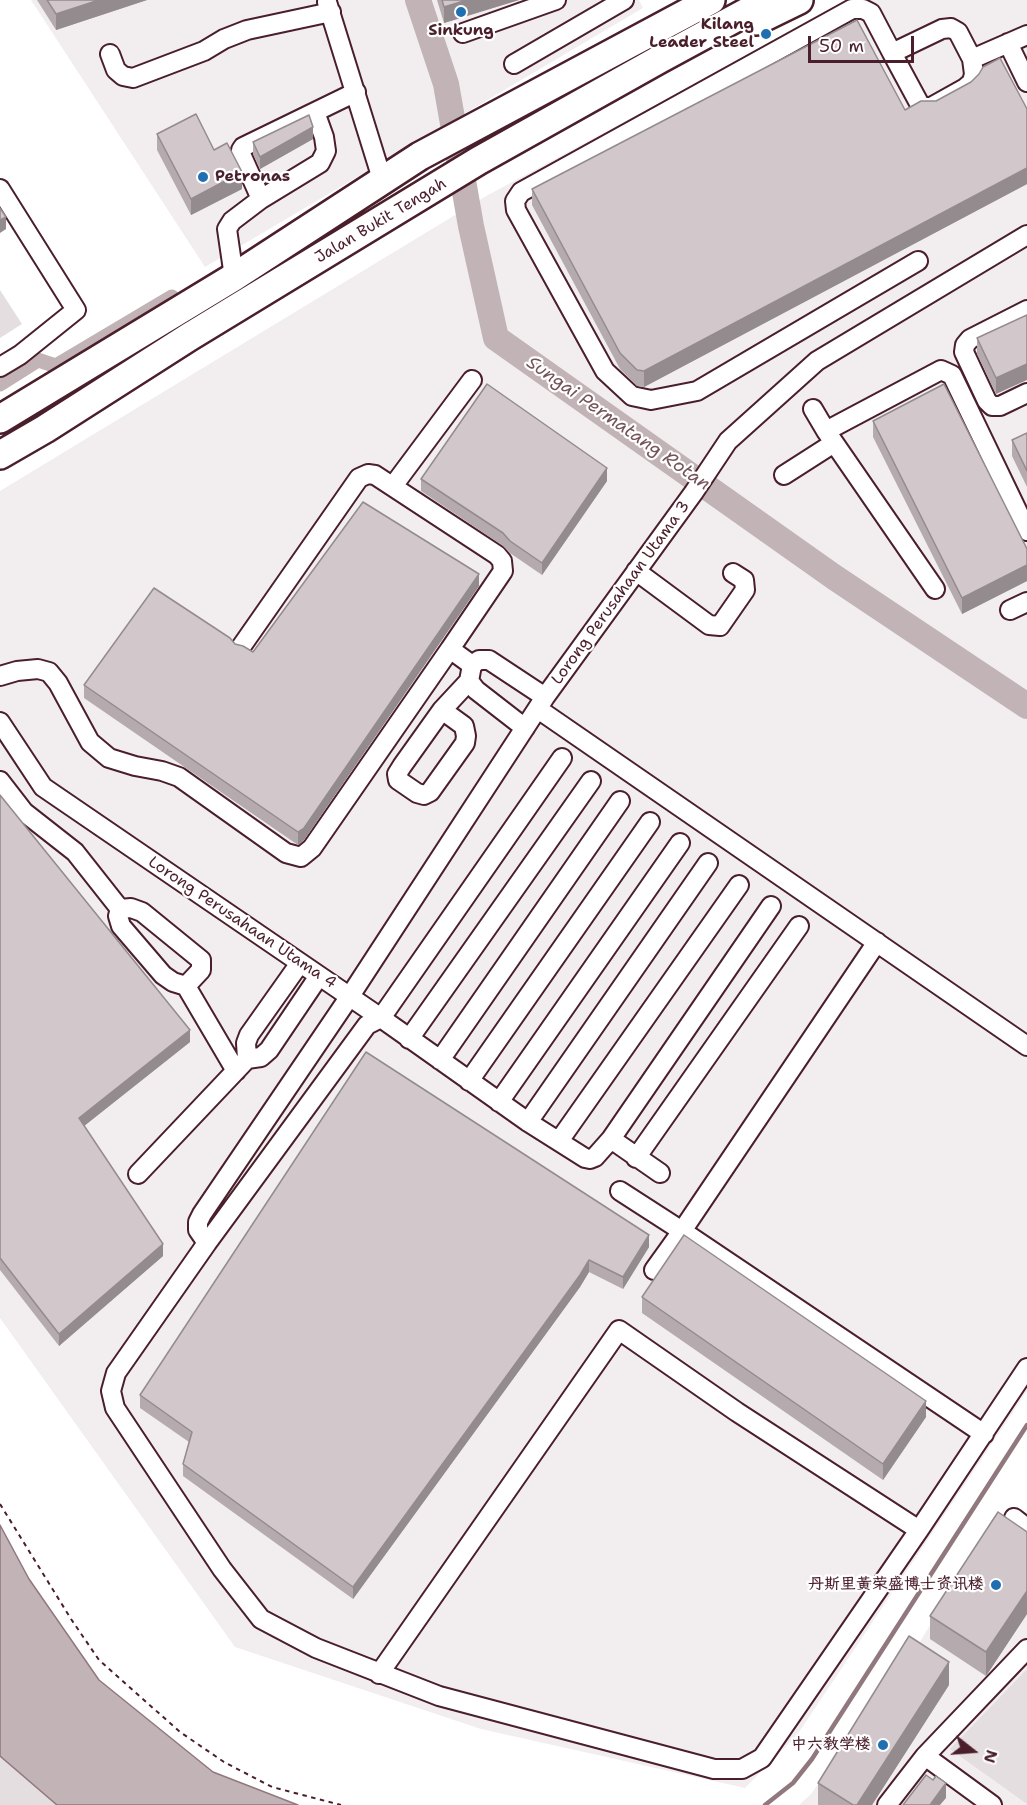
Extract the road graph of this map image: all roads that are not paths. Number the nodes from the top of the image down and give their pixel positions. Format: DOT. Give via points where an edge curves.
graph roads {
  1 [pos="556,0"];
  2 [pos="623,0"];
  3 [pos="711,0"];
  4 [pos="769,0"];
  5 [pos="799,0"];
  6 [pos="329,6"];
  7 [pos="463,33"];
  8 [pos="1027,35"];
  9 [pos="1008,43"];
  10 [pos="892,52"];
  11 [pos="110,54"];
  12 [pos="660,59"];
  13 [pos="972,59"];
  14 [pos="514,64"];
  15 [pos="1027,82"];
  16 [pos="356,92"];
  17 [pos="315,112"];
  18 [pos="382,179"];
  19 [pos="0,189"];
  20 [pos="261,199"];
  21 [pos="1027,235"];
  22 [pos="918,261"];
  23 [pos="234,277"];
  24 [pos="1027,310"];
  25 [pos="0,367"];
  26 [pos="472,380"];
  27 [pos="1027,393"];
  28 [pos="813,409"];
  29 [pos="0,419"];
  30 [pos="830,437"];
  31 [pos="0,455"];
  32 [pos="784,475"];
  33 [pos="393,486"];
  34 [pos="1027,531"];
  35 [pos="636,571"];
  36 [pos="733,573"];
  37 [pos="935,589"];
  38 [pos="1027,602"];
  39 [pos="1010,610"];
  40 [pos="241,646"];
  41 [pos="450,649"];
  42 [pos="470,673"];
  43 [pos="0,676"];
  44 [pos="442,710"];
  45 [pos="535,713"];
  46 [pos="0,722"];
  47 [pos="562,758"];
  48 [pos="0,781"];
  49 [pos="591,782"];
  50 [pos="620,801"];
  51 [pos="650,822"];
  52 [pos="680,843"];
  53 [pos="708,863"];
  54 [pos="739,885"];
  55 [pos="771,906"];
  56 [pos="120,909"];
  57 [pos="799,926"];
  58 [pos="878,942"];
  59 [pos="300,963"];
  60 [pos="319,976"];
  61 [pos="186,986"];
  62 [pos="350,996"];
  63 [pos="381,1018"];
  64 [pos="409,1039"];
  65 [pos="1027,1046"];
  66 [pos="440,1060"];
  67 [pos="241,1065"];
  68 [pos="469,1081"];
  69 [pos="499,1102"];
  70 [pos="528,1122"];
  71 [pos="610,1139"];
  72 [pos="559,1142"];
  73 [pos="636,1158"];
  74 [pos="660,1173"];
  75 [pos="138,1174"];
  76 [pos="620,1191"];
  77 [pos="682,1231"];
  78 [pos="207,1243"];
  79 [pos="654,1270"];
  80 [pos="1027,1368"];
  81 [pos="984,1434"];
  82 [pos="919,1530"];
  83 [pos="1027,1649"];
  84 [pos="379,1674"];
  85 [pos="925,1755"];
  86 [pos="965,1785"];
  87 [pos="887,1805"];
  88 [pos="968,1805"];
  89 [pos="992,1805"];
  1 -- 7 [label="street"];
  2 -- 14 [label="street"];
  3 -- 18 [label="highway, Jalan Bukit Tengah"];
  4 -- 12 [label="highway, Jalan Bukit Tengah"];
  5 -- 12 [label="highway"];
  6 -- 11 [label="street" via="247,30 133,78 116,70"];
  6 -- 16 [label="street"];
  8 -- 9 [label="street"];
  9 -- 13 [label="street"];
  9 -- 15 [label="street"];
  10 -- 13 [label="street" via="942,28 951,28 958,32"];
  10 -- 13 [label="street" via="923,107 931,107 972,82"];
  10 -- 22 [label="street" via="871,13 852,9 521,192 515,201 516,210 605,371 632,396 651,400 697,391"];
  12 -- 31 [label="highway, Jalan Bukit Tengah" via="478,161"];
  16 -- 17 [label="street"];
  16 -- 18 [label="street"];
  17 -- 20 [label="street" via="326,151 320,163"];
  17 -- 20 [label="street" via="241,150"];
  18 -- 23 [label="highway, Jalan Bukit Tengah"];
  19 -- 25 [label="street" via="76,310"];
  20 -- 23 [label="street" via="232,221 228,230"];
  21 -- 35 [label="street, Lorong Perusahaan Utama 3" via="817,361 728,441"];
  23 -- 29 [label="highway, Jalan Bukit Tengah"];
  24 -- 27 [label="street" via="970,339 964,352 992,406"];
  26 -- 33 [label="street"];
  28 -- 30 [label="street"];
  30 -- 32 [label="street"];
  30 -- 34 [label="street" via="941,370 952,375"];
  30 -- 37 [label="street"];
  33 -- 40 [label="street" via="375,475 359,478"];
  33 -- 41 [label="street" via="502,561 503,571"];
  35 -- 36 [label="street" via="709,625 720,626 745,590 744,580"];
  35 -- 45 [label="street, Lorong Perusahaan Utama 3"];
  38 -- 39 [label="street"];
  41 -- 42 [label="street"];
  41 -- 43 [label="street" via="312,848 301,857 286,853 179,777 109,758 90,742 49,672 38,669"];
  42 -- 44 [label="street"];
  42 -- 45 [label="street" via="476,690"];
  42 -- 45 [label="street" via="479,660 489,660"];
  45 -- 58 [label="street"];
  45 -- 62 [label="street, Lorong Perusahaan Utama 4"];
  46 -- 59 [label="street, Lorong Perusahaan Utama 4" via="42,787"];
  47 -- 63 [label="street"];
  48 -- 56 [label="street" via="24,812 75,852"];
  49 -- 64 [label="street"];
  50 -- 66 [label="street"];
  51 -- 68 [label="street"];
  52 -- 69 [label="street"];
  53 -- 70 [label="street"];
  54 -- 72 [label="street"];
  55 -- 71 [label="street"];
  56 -- 61 [label="street" via="121,926 163,975"];
  56 -- 61 [label="street" via="142,912 201,960 201,970"];
  57 -- 73 [label="street"];
  58 -- 65 [label="street"];
  58 -- 77 [label="street"];
  59 -- 60 [label="street, Lorong Perusahaan Utama 4"];
  59 -- 67 [label="street" via="249,1035"];
  60 -- 62 [label="street, Lorong Perusahaan Utama 4"];
  60 -- 67 [label="street" via="269,1050"];
  61 -- 67 [label="street"];
  62 -- 63 [label="street"];
  62 -- 78 [label="street" via="202,1214 198,1230"];
  63 -- 64 [label="street"];
  63 -- 78 [label="street" via="363,1030"];
  64 -- 66 [label="street"];
  66 -- 68 [label="street"];
  67 -- 75 [label="street"];
  68 -- 69 [label="street"];
  69 -- 70 [label="street"];
  70 -- 72 [label="street"];
  71 -- 72 [label="street" via="590,1159"];
  71 -- 73 [label="street"];
  73 -- 74 [label="street"];
  76 -- 77 [label="street"];
  77 -- 79 [label="street"];
  77 -- 81 [label="street"];
  78 -- 84 [label="street" via="116,1373 111,1391 115,1408 222,1569 261,1619 316,1648"];
  80 -- 81 [label="street"];
  81 -- 82 [label="street"];
  82 -- 84 [label="street" via="762,1758 742,1769 702,1766 439,1696"];
  82 -- 84 [label="street" via="619,1330"];
  83 -- 85 [label="street"];
  85 -- 86 [label="street"];
  85 -- 87 [label="street"];
  86 -- 88 [label="street"];
  86 -- 89 [label="street"];
}
